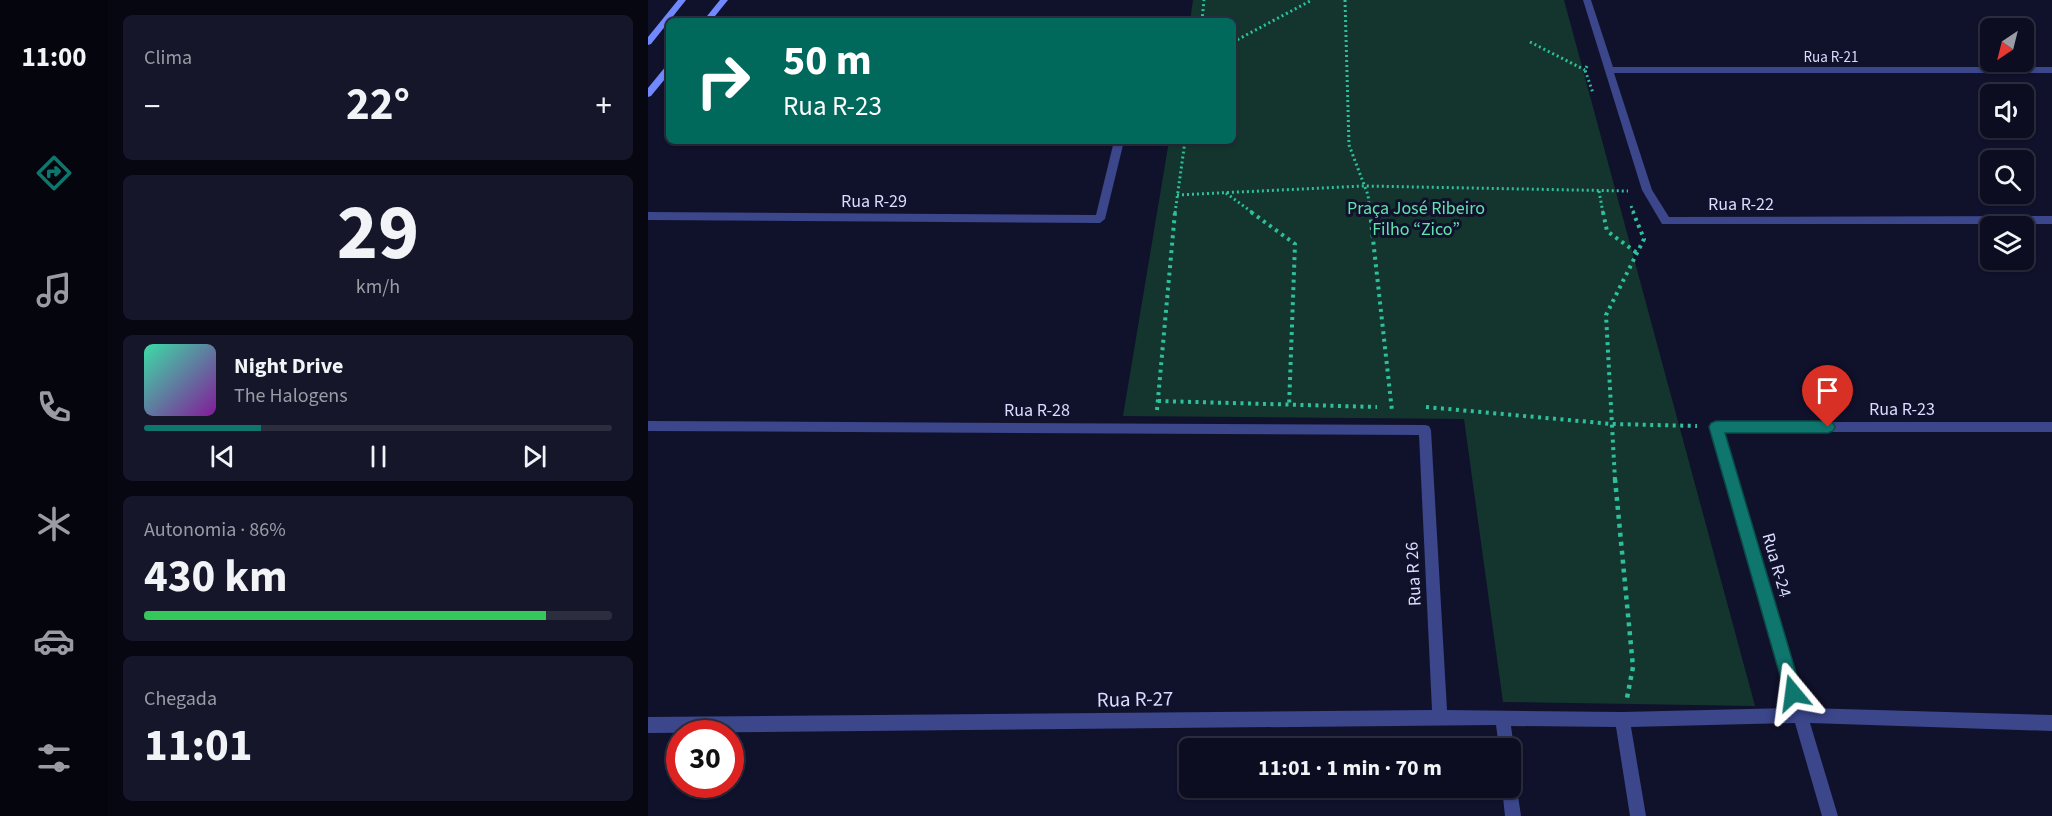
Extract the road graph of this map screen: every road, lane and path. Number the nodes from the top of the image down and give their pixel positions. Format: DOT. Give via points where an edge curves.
graph roads {
  1 [pos="682,0"];
  2 [pos="724,0"];
  3 [pos="1204,0"];
  4 [pos="1312,0"];
  5 [pos="1346,0"];
  6 [pos="1587,0"];
  7 [pos="667,18"];
  8 [pos="709,18"];
  9 [pos="1202,18"];
  10 [pos="666,20"];
  11 [pos="1236,40"];
  12 [pos="648,42"];
  13 [pos="1530,42"];
  14 [pos="1602,44"];
  15 [pos="1585,70"];
  16 [pos="1610,70"];
  17 [pos="2052,70"];
  18 [pos="666,74"];
  19 [pos="648,94"];
  20 [pos="1595,100"];
  21 [pos="1118,144"];
  22 [pos="1185,144"];
  23 [pos="1622,181"];
  24 [pos="1364,186"];
  25 [pos="1647,190"];
  26 [pos="1599,191"];
  27 [pos="1625,191"];
  28 [pos="1226,193"];
  29 [pos="1177,195"];
  30 [pos="648,216"];
  31 [pos="2052,220"];
  32 [pos="1637,253"];
  33 [pos="648,426"];
  34 [pos="1716,427"];
  35 [pos="1155,428"];
  36 [pos="2052,428"];
  37 [pos="1288,429"];
  38 [pos="1393,430"];
  39 [pos="1425,430"];
  40 [pos="1800,715"];
  41 [pos="1440,717"];
  42 [pos="1503,718"];
  43 [pos="1622,720"];
  44 [pos="2052,723"];
  45 [pos="648,725"];
  46 [pos="1505,738"];
  47 [pos="1511,798"];
  48 [pos="1513,816"];
  49 [pos="1638,816"];
  50 [pos="1830,816"];
  1 -- 7 [label="street"];
  2 -- 8 [label="street"];
  3 -- 9 [label="path"];
  4 -- 11 [label="path"];
  5 -- 24 [label="path" via="1349,145"];
  6 -- 14 [label="street, Rua R-22"];
  10 -- 12 [label="street"];
  13 -- 15 [label="path"];
  14 -- 15 [label="path" via="1591,55"];
  14 -- 16 [label="street, Rua R-22"];
  15 -- 20 [label="path"];
  16 -- 17 [label="street, Rua R-21"];
  16 -- 25 [label="street, Rua R-22"];
  18 -- 19 [label="street"];
  21 -- 30 [label="street, Rua R-29" via="1100,219"];
  22 -- 29 [label="path"];
  23 -- 27 [label="path"];
  24 -- 26 [label="path"];
  24 -- 28 [label="path"];
  24 -- 38 [label="path" via="1380,290"];
  25 -- 27 [label="path"];
  25 -- 31 [label="street, Rua R-22" via="1666,221"];
  26 -- 27 [label="path"];
  26 -- 32 [label="path" via="1607,231"];
  27 -- 32 [label="path" via="1644,238"];
  28 -- 29 [label="path"];
  28 -- 37 [label="path" via="1295,244"];
  29 -- 35 [label="path"];
  32 -- 43 [label="path" via="1606,315 1615,477 1633,667"];
  33 -- 35 [label="street, Rua R-28"];
  34 -- 36 [label="street, Rua R-23"];
  34 -- 40 [label="street, Rua R-24"];
  35 -- 37 [label="street, Rua R-28"];
  37 -- 38 [label="street, Rua R-28"];
  38 -- 39 [label="street, Rua R-28"];
  39 -- 41 [label="street, Rua R 26"];
  40 -- 43 [label="street"];
  40 -- 44 [label="street"];
  40 -- 50 [label="street, Rua R-24"];
  41 -- 42 [label="street, Rua R-27"];
  41 -- 45 [label="street, Rua R-27"];
  42 -- 43 [label="street, Rua R-27"];
  42 -- 46 [label="street"];
  43 -- 49 [label="street"];
  47 -- 48 [label="street"];
}
